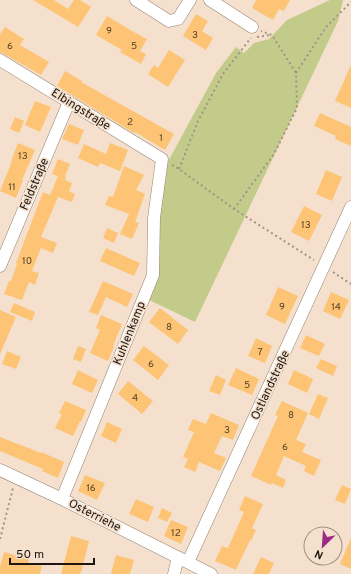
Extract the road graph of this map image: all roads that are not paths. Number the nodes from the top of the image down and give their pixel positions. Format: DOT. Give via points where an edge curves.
graph roads {
  1 [pos="136,0"];
  2 [pos="190,0"];
  3 [pos="210,0"];
  4 [pos="252,27"];
  5 [pos="0,60"];
  6 [pos="69,102"];
  7 [pos="162,159"];
  8 [pos="351,207"];
  9 [pos="0,266"];
  10 [pos="0,470"];
  11 [pos="62,499"];
  12 [pos="183,560"];
  13 [pos="174,574"];
  14 [pos="211,574"];
  1 -- 2 [label="street" via="168,21 178,20"];
  3 -- 4 [label="street"];
  5 -- 6 [label="street, Elbingstraße"];
  6 -- 7 [label="street, Elbingstraße"];
  6 -- 9 [label="street, Feldstraße"];
  7 -- 11 [label="street, Kuhlenkamp" via="154,218 153,275"];
  8 -- 12 [label="street, Ostlandstraße"];
  10 -- 11 [label="street, Osterriehe"];
  11 -- 12 [label="street, Osterriehe"];
  12 -- 13 [label="street, Ostlandstraße"];
  12 -- 14 [label="street, Osterriehe"];
}
